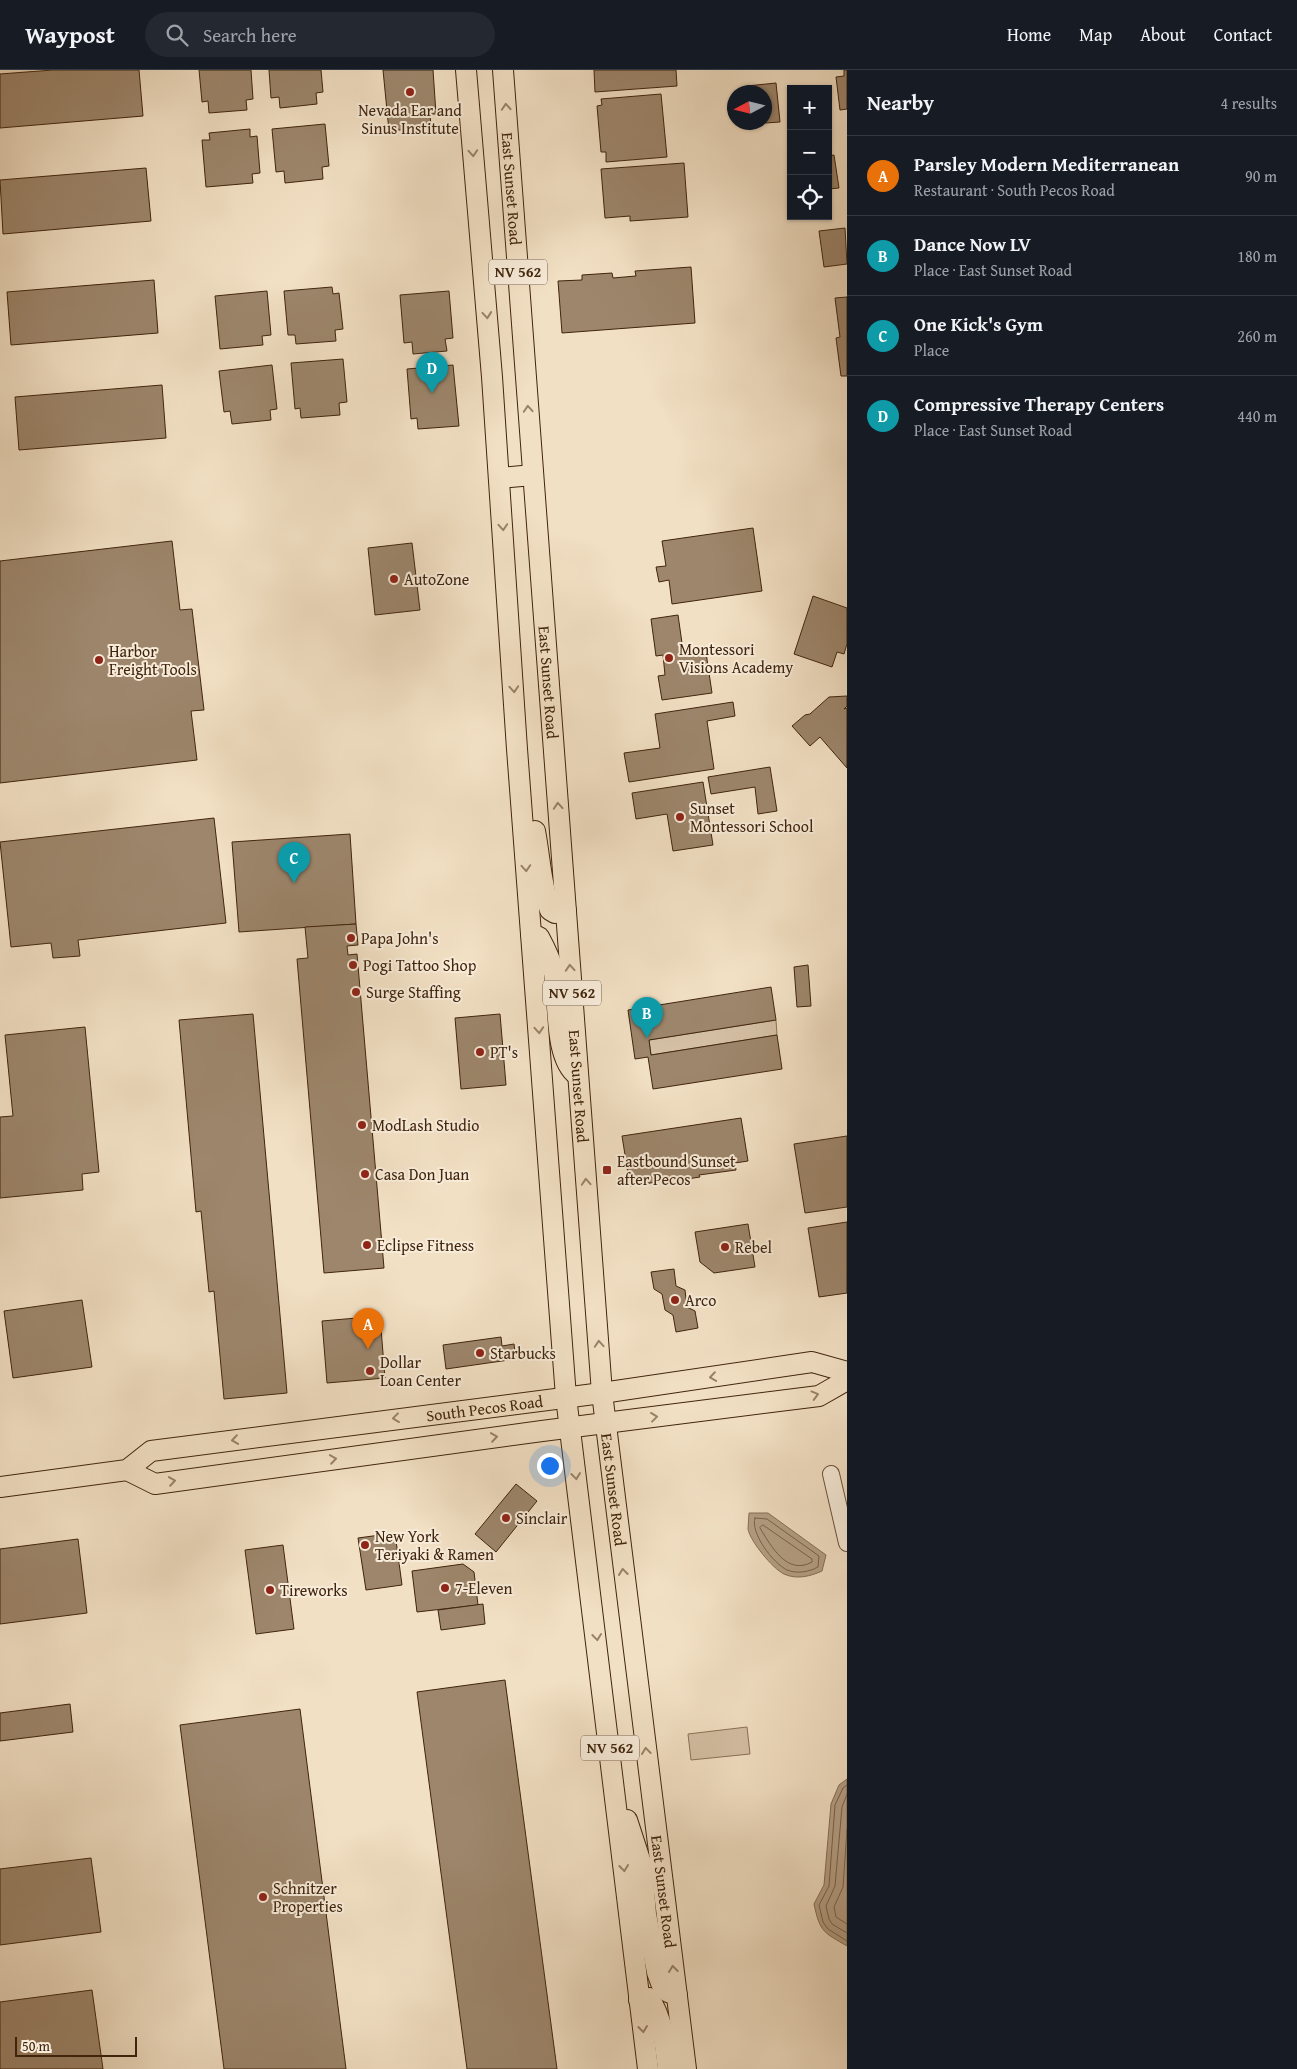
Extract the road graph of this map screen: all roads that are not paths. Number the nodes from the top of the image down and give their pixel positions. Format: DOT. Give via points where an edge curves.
graph roads {
  1 [pos="466,70"];
  2 [pos="503,70"];
  3 [pos="531,447"];
  4 [pos="498,451"];
  5 [pos="533,475"];
  6 [pos="500,478"];
  7 [pos="522,806"];
  8 [pos="566,911"];
  9 [pos="531,934"];
  10 [pos="578,1077"];
  11 [pos="847,1372"];
  12 [pos="847,1380"];
  13 [pos="602,1393"];
  14 [pos="566,1397"];
  15 [pos="606,1423"];
  16 [pos="570,1428"];
  17 [pos="127,1470"];
  18 [pos="831,1474"];
  19 [pos="0,1487"];
  20 [pos="847,1543"];
  21 [pos="616,1798"];
  22 [pos="677,1995"];
  23 [pos="639,2000"];
  24 [pos="648,2069"];
  25 [pos="668,2069"];
  26 [pos="686,2069"];
  1 -- 4 [label="main road, NV 562, one-way"];
  3 -- 2 [label="main road, East Sunset Road / NV 562, one-way"];
  3 -- 4 [label="main road"];
  3 -- 5 [label="main road, East Sunset Road / NV 562"];
  4 -- 6 [label="main road, NV 562"];
  5 -- 6 [label="main road"];
  8 -- 5 [label="main road, East Sunset Road / NV 562, one-way"];
  6 -- 7 [label="main road, NV 562, one-way"];
  7 -- 8 [label="main road" via="528,811 533,824 544,893 550,910 555,913"];
  7 -- 9 [label="main road, NV 562, one-way"];
  10 -- 8 [label="main road, East Sunset Road / NV 562, one-way"];
  9 -- 10 [label="main road" via="539,937 553,970 562,1053 569,1070"];
  9 -- 14 [label="main road, NV 562, one-way"];
  13 -- 10 [label="main road, East Sunset Road / NV 562, one-way"];
  11 -- 13 [label="main road, South Pecos Road, one-way" via="812,1362"];
  15 -- 12 [label="main road, South Pecos Road, one-way" via="819,1396"];
  13 -- 14 [label="main road, South Pecos Road"];
  13 -- 15 [label="main road, East Sunset Road / NV 562"];
  14 -- 16 [label="main road, NV 562"];
  14 -- 17 [label="main road, South Pecos Road, one-way" via="151,1451"];
  15 -- 16 [label="main road, South Pecos Road"];
  22 -- 15 [label="main road, East Sunset Road / NV 562, one-way"];
  17 -- 16 [label="main road, South Pecos Road, one-way" via="155,1484"];
  16 -- 21 [label="main road, NV 562, one-way"];
  17 -- 19 [label="main road"];
  18 -- 20 [label="street"];
  21 -- 22 [label="main road" via="630,1827 642,1866 646,1914 657,1972 668,1992"];
  21 -- 23 [label="main road, NV 562, one-way"];
  22 -- 26 [label="main road, East Sunset Road / NV 562"];
  23 -- 24 [label="main road, NV 562, one-way"];
  23 -- 25 [label="main road" via="649,1998 656,2010"];
}
